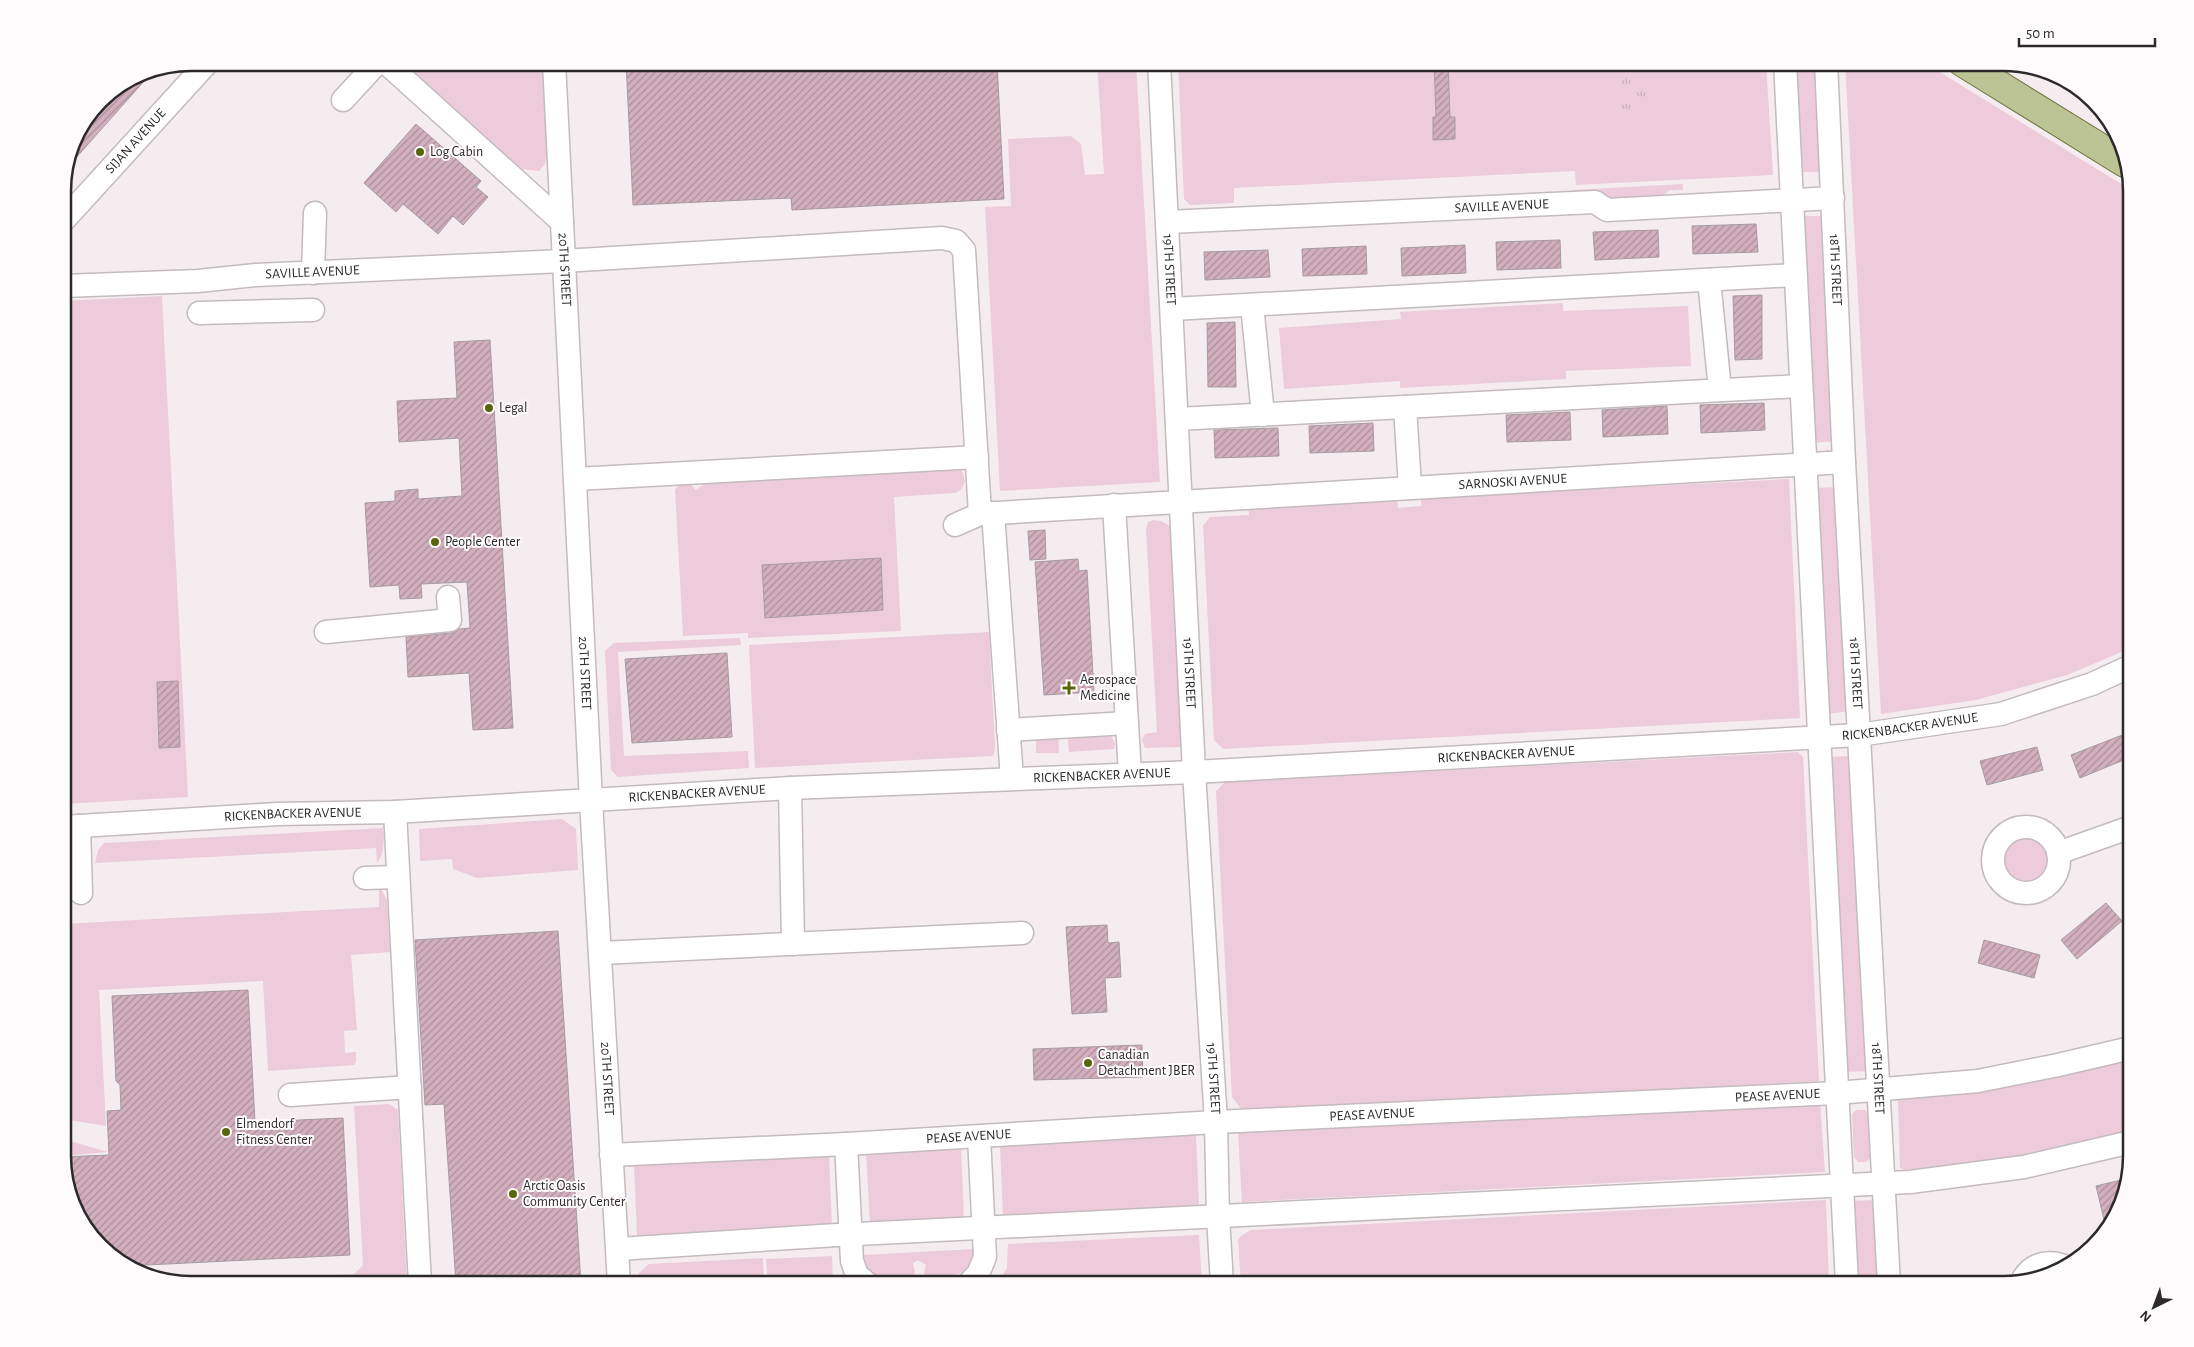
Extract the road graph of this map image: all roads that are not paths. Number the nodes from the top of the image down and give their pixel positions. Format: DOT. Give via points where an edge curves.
graph roads {
  1 [pos="200,71"];
  2 [pos="370,71"];
  3 [pos="395,71"];
  4 [pos="554,71"];
  5 [pos="1160,71"];
  6 [pos="1785,71"];
  7 [pos="1826,71"];
  8 [pos="1977,71"];
  9 [pos="344,100"];
  10 [pos="2118,159"];
  11 [pos="1833,198"];
  12 [pos="1792,200"];
  13 [pos="72,211"];
  14 [pos="315,213"];
  15 [pos="562,222"];
  16 [pos="1168,222"];
  17 [pos="564,262"];
  18 [pos="313,273"];
  19 [pos="1795,275"];
  20 [pos="1709,280"];
  21 [pos="72,286"];
  22 [pos="1252,305"];
  23 [pos="1172,309"];
  24 [pos="313,310"];
  25 [pos="199,313"];
  26 [pos="1800,386"];
  27 [pos="1720,390"];
  28 [pos="1405,407"];
  29 [pos="1263,415"];
  30 [pos="1178,419"];
  31 [pos="977,457"];
  32 [pos="1844,462"];
  33 [pos="1804,464"];
  34 [pos="576,478"];
  35 [pos="1410,487"];
  36 [pos="1182,501"];
  37 [pos="1114,505"];
  38 [pos="987,513"];
  39 [pos="955,525"];
  40 [pos="448,597"];
  41 [pos="326,632"];
  42 [pos="2123,670"];
  43 [pos="1126,723"];
  44 [pos="1008,730"];
  45 [pos="1859,735"];
  46 [pos="1819,736"];
  47 [pos="1194,772"];
  48 [pos="1130,774"];
  49 [pos="1012,779"];
  50 [pos="790,788"];
  51 [pos="591,801"];
  52 [pos="395,812"];
  53 [pos="72,827"];
  54 [pos="2123,830"];
  55 [pos="72,834"];
  56 [pos="2058,853"];
  57 [pos="398,876"];
  58 [pos="365,878"];
  59 [pos="81,893"];
  60 [pos="1022,934"];
  61 [pos="793,944"];
  62 [pos="601,953"];
  63 [pos="2123,1050"];
  64 [pos="410,1086"];
  65 [pos="1878,1088"];
  66 [pos="1837,1093"];
  67 [pos="290,1094"];
  68 [pos="1216,1122"];
  69 [pos="979,1137"];
  70 [pos="846,1144"];
  71 [pos="2123,1144"];
  72 [pos="611,1155"];
  73 [pos="1884,1181"];
  74 [pos="1842,1184"];
  75 [pos="1218,1217"];
  76 [pos="984,1228"];
  77 [pos="852,1235"];
  78 [pos="618,1249"];
  79 [pos="2057,1263"];
  80 [pos="2029,1273"];
  81 [pos="420,1276"];
  82 [pos="619,1276"];
  83 [pos="858,1276"];
  84 [pos="976,1276"];
  85 [pos="1222,1276"];
  86 [pos="1847,1276"];
  87 [pos="1889,1276"];
  1 -- 13 [label="street, SIJAN AVENUE"];
  2 -- 9 [label="street"];
  3 -- 15 [label="street"];
  4 -- 15 [label="street, 20TH STREET"];
  5 -- 16 [label="street, 19TH STREET"];
  6 -- 12 [label="street"];
  7 -- 11 [label="street, 18TH STREET"];
  8 -- 10 [label="main road"];
  11 -- 12 [label="street, SAVILLE AVENUE"];
  11 -- 32 [label="street, 18TH STREET"];
  12 -- 16 [label="street, SAVILLE AVENUE" via="1607,210 1595,202"];
  12 -- 19 [label="street"];
  14 -- 18 [label="street"];
  15 -- 17 [label="street, 20TH STREET"];
  16 -- 23 [label="street, 19TH STREET"];
  17 -- 18 [label="street, SAVILLE AVENUE"];
  17 -- 31 [label="street, SAVILLE AVENUE" via="942,238 956,241 964,250"];
  17 -- 34 [label="street, 20TH STREET"];
  18 -- 21 [label="street, SAVILLE AVENUE"];
  19 -- 20 [label="street"];
  19 -- 26 [label="street"];
  20 -- 22 [label="street"];
  20 -- 27 [label="street"];
  22 -- 23 [label="street"];
  22 -- 29 [label="street"];
  23 -- 30 [label="street, 19TH STREET"];
  24 -- 25 [label="street"];
  26 -- 27 [label="street"];
  26 -- 33 [label="street"];
  27 -- 28 [label="street"];
  28 -- 29 [label="street"];
  28 -- 35 [label="street"];
  29 -- 30 [label="street"];
  30 -- 36 [label="street, 19TH STREET"];
  31 -- 34 [label="street"];
  31 -- 38 [label="street"];
  32 -- 33 [label="street, SARNOSKI AVENUE"];
  32 -- 45 [label="street, 18TH STREET"];
  33 -- 35 [label="street, SARNOSKI AVENUE"];
  33 -- 46 [label="street"];
  34 -- 51 [label="street, 20TH STREET"];
  35 -- 36 [label="street, SARNOSKI AVENUE"];
  36 -- 37 [label="street, SARNOSKI AVENUE"];
  36 -- 47 [label="street, 19TH STREET"];
  37 -- 38 [label="street, SARNOSKI AVENUE"];
  37 -- 43 [label="street"];
  38 -- 39 [label="street, SARNOSKI AVENUE"];
  38 -- 44 [label="street"];
  40 -- 41 [label="street" via="450,620"];
  42 -- 45 [label="street, RICKENBACKER AVENUE" via="2092,684 2000,714"];
  43 -- 44 [label="street"];
  43 -- 48 [label="street"];
  44 -- 49 [label="street"];
  45 -- 46 [label="street, RICKENBACKER AVENUE"];
  45 -- 65 [label="street, 18TH STREET"];
  46 -- 47 [label="street, RICKENBACKER AVENUE"];
  46 -- 66 [label="street"];
  47 -- 48 [label="street, RICKENBACKER AVENUE"];
  47 -- 68 [label="street, 19TH STREET"];
  48 -- 49 [label="street, RICKENBACKER AVENUE"];
  49 -- 50 [label="street, RICKENBACKER AVENUE"];
  50 -- 51 [label="street, RICKENBACKER AVENUE"];
  50 -- 61 [label="street"];
  51 -- 52 [label="street, RICKENBACKER AVENUE"];
  51 -- 62 [label="street, 20TH STREET"];
  52 -- 53 [label="street, RICKENBACKER AVENUE" via="277,814"];
  52 -- 57 [label="street"];
  54 -- 56 [label="street"];
  55 -- 59 [label="street"];
  57 -- 58 [label="street"];
  57 -- 64 [label="street"];
  60 -- 61 [label="street"];
  61 -- 62 [label="street"];
  62 -- 72 [label="street, 20TH STREET"];
  63 -- 65 [label="street, PEASE AVENUE" via="1978,1081"];
  64 -- 67 [label="street"];
  64 -- 81 [label="street"];
  65 -- 66 [label="street, PEASE AVENUE"];
  65 -- 73 [label="street, 18TH STREET"];
  66 -- 68 [label="street, PEASE AVENUE"];
  66 -- 74 [label="street"];
  68 -- 69 [label="street, PEASE AVENUE"];
  68 -- 75 [label="street, 19TH STREET"];
  69 -- 70 [label="street, PEASE AVENUE"];
  69 -- 76 [label="street"];
  70 -- 72 [label="street, PEASE AVENUE"];
  70 -- 77 [label="street"];
  71 -- 73 [label="street" via="2024,1167 1910,1182"];
  72 -- 78 [label="street, 20TH STREET"];
  73 -- 74 [label="street"];
  73 -- 87 [label="street, 18TH STREET"];
  74 -- 75 [label="street"];
  74 -- 86 [label="street"];
  75 -- 76 [label="street"];
  75 -- 85 [label="street, 19TH STREET"];
  76 -- 77 [label="street"];
  76 -- 84 [label="street" via="985,1257"];
  77 -- 78 [label="street"];
  77 -- 83 [label="street" via="852,1261"];
  78 -- 82 [label="street, 20TH STREET"];
  79 -- 80 [label="street" via="2044,1263"];
}
